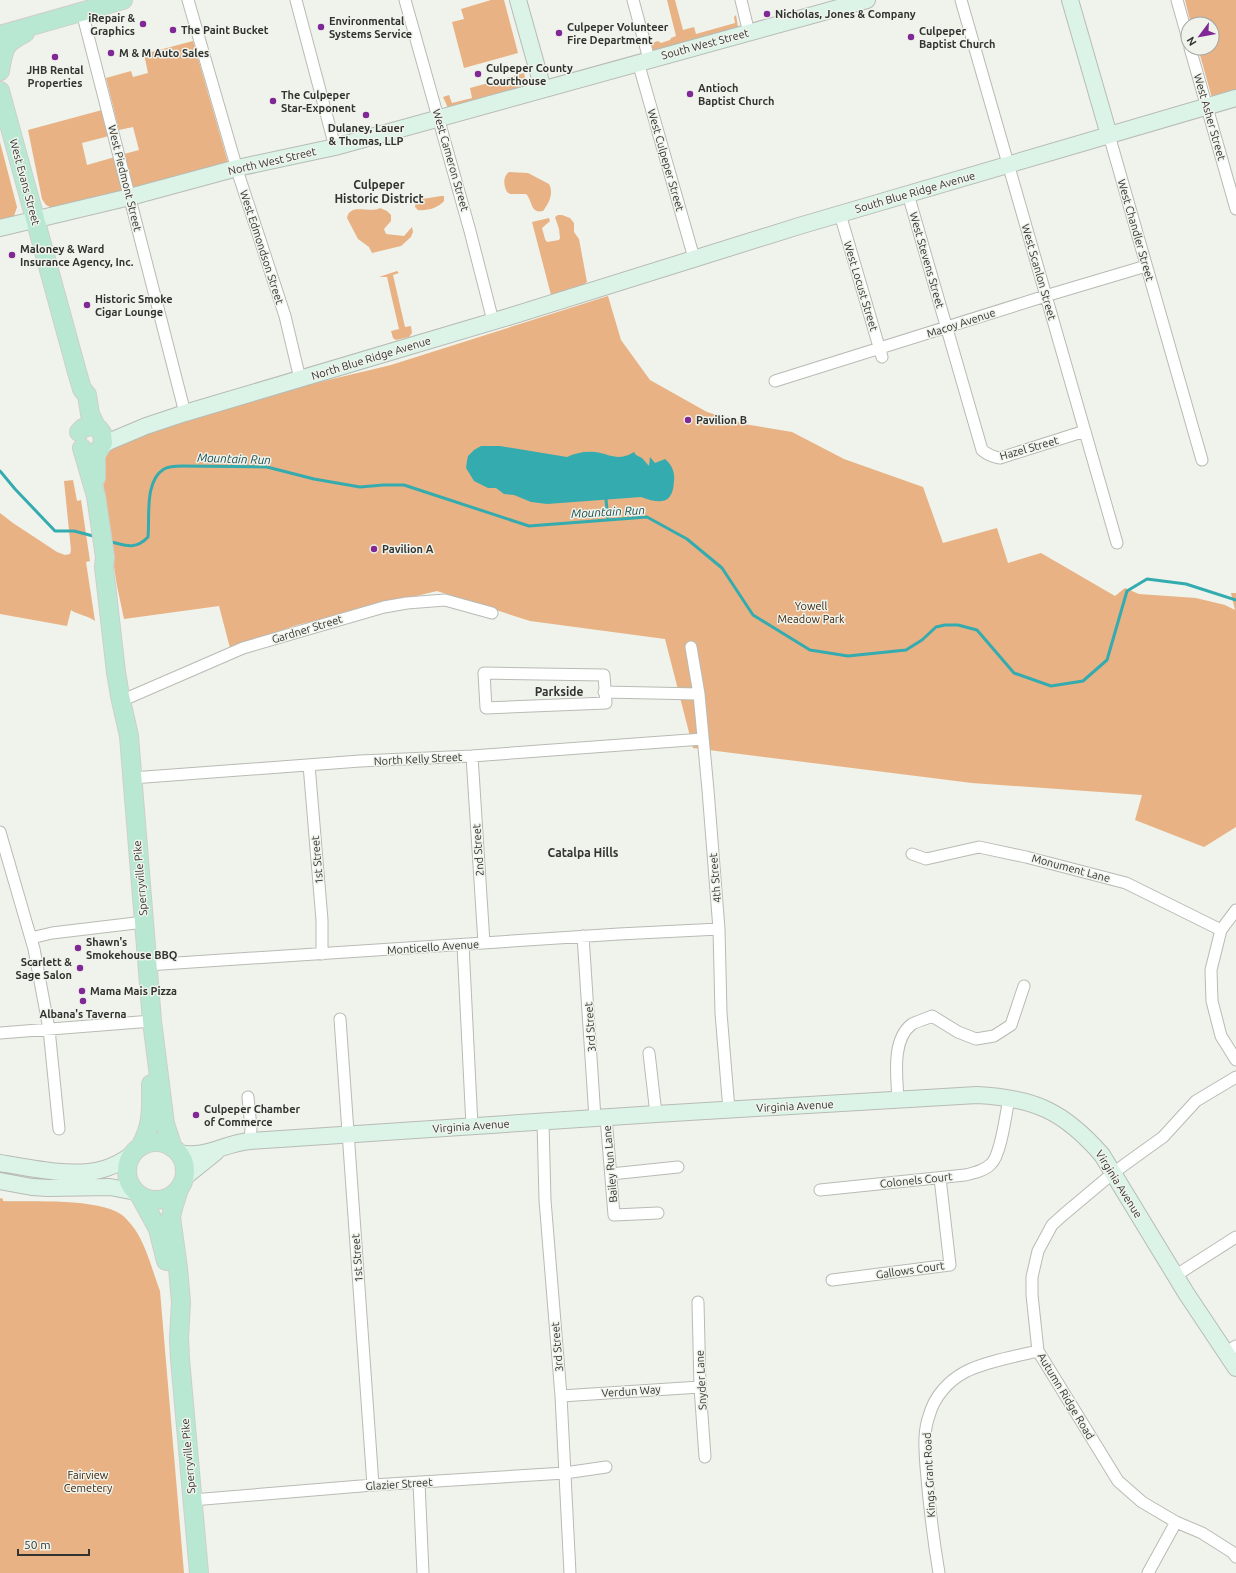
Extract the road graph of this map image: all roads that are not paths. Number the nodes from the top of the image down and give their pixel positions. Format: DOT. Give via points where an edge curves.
graph roads {
  1 [pos="123,0"];
  2 [pos="188,0"];
  3 [pos="296,0"];
  4 [pos="406,0"];
  5 [pos="518,0"];
  6 [pos="633,0"];
  7 [pos="740,0"];
  8 [pos="867,0"];
  9 [pos="961,0"];
  10 [pos="1070,0"];
  11 [pos="1177,0"];
  12 [pos="80,6"];
  13 [pos="1182,16"];
  14 [pos="44,23"];
  15 [pos="749,33"];
  16 [pos="0,35"];
  17 [pos="1192,56"];
  18 [pos="644,61"];
  19 [pos="0,71"];
  20 [pos="543,89"];
  21 [pos="0,91"];
  22 [pos="1236,98"];
  23 [pos="1207,107"];
  24 [pos="439,119"];
  25 [pos="1109,135"];
  26 [pos="335,147"];
  27 [pos="1008,164"];
  28 [pos="237,168"];
  29 [pos="908,194"];
  30 [pos="130,197"];
  31 [pos="1236,209"];
  32 [pos="840,214"];
  33 [pos="36,220"];
  34 [pos="0,228"];
  35 [pos="694,258"];
  36 [pos="1146,266"];
  37 [pos="596,290"];
  38 [pos="1046,296"];
  39 [pos="494,321"];
  40 [pos="947,327"];
  41 [pos="881,353"];
  42 [pos="300,379"];
  43 [pos="775,381"];
  44 [pos="185,413"];
  45 [pos="1085,431"];
  46 [pos="93,439"];
  47 [pos="979,442"];
  48 [pos="1202,460"];
  49 [pos="1117,543"];
  50 [pos="106,556"];
  51 [pos="492,613"];
  52 [pos="691,647"];
  53 [pos="604,692"];
  54 [pos="699,694"];
  55 [pos="130,697"];
  56 [pos="129,736"];
  57 [pos="703,739"];
  58 [pos="472,756"];
  59 [pos="309,765"];
  60 [pos="132,778"];
  61 [pos="0,832"];
  62 [pos="912,854"];
  63 [pos="1236,910"];
  64 [pos="144,922"];
  65 [pos="719,929"];
  66 [pos="1221,930"];
  67 [pos="583,936"];
  68 [pos="31,938"];
  69 [pos="484,943"];
  70 [pos="463,944"];
  71 [pos="322,954"];
  72 [pos="147,965"];
  73 [pos="1024,986"];
  74 [pos="152,1021"];
  75 [pos="341,1024"];
  76 [pos="49,1029"];
  77 [pos="0,1033"];
  78 [pos="649,1053"];
  79 [pos="1236,1060"];
  80 [pos="1236,1077"];
  81 [pos="248,1097"];
  82 [pos="1009,1098"];
  83 [pos="898,1100"];
  84 [pos="729,1110"];
  85 [pos="656,1114"];
  86 [pos="601,1118"];
  87 [pos="544,1122"];
  88 [pos="472,1126"];
  89 [pos="59,1129"];
  90 [pos="348,1134"];
  91 [pos="250,1141"];
  92 [pos="137,1150"];
  93 [pos="219,1150"];
  94 [pos="176,1151"];
  95 [pos="0,1163"];
  96 [pos="678,1167"];
  97 [pos="1114,1173"];
  98 [pos="611,1174"];
  99 [pos="940,1178"];
  100 [pos="0,1181"];
  101 [pos="182,1183"];
  102 [pos="820,1190"];
  103 [pos="138,1194"];
  104 [pos="658,1213"];
  105 [pos="1236,1237"];
  106 [pos="1175,1276"];
  107 [pos="832,1280"];
  108 [pos="698,1302"];
  109 [pos="179,1338"];
  110 [pos="1230,1350"];
  111 [pos="1038,1351"];
  112 [pos="1236,1368"];
  113 [pos="700,1387"];
  114 [pos="561,1396"];
  115 [pos="705,1457"];
  116 [pos="606,1467"];
  117 [pos="565,1473"];
  118 [pos="419,1482"];
  119 [pos="373,1486"];
  120 [pos="192,1500"];
  121 [pos="1176,1522"];
  122 [pos="1236,1557"];
  123 [pos="199,1573"];
  124 [pos="423,1573"];
  125 [pos="570,1573"];
  126 [pos="939,1573"];
  127 [pos="1148,1573"];
  1 -- 12 [label="main road"];
  2 -- 28 [label="street, West Edmondson Street"];
  3 -- 26 [label="street"];
  4 -- 24 [label="street, West Cameron Street"];
  5 -- 20 [label="street"];
  6 -- 18 [label="street, West Culpeper Street"];
  7 -- 15 [label="street"];
  8 -- 15 [label="street, South West Street"];
  9 -- 27 [label="street, West Scanlon Street"];
  10 -- 25 [label="street, West Chandler Street"];
  11 -- 13 [label="street"];
  12 -- 14 [label="main road"];
  12 -- 30 [label="street, West Piedmont Street"];
  14 -- 16 [label="main road"];
  14 -- 19 [label="main road" via="8,44"];
  15 -- 18 [label="street, South West Street"];
  17 -- 23 [label="street, West Asher Street"];
  18 -- 20 [label="street, South West Street"];
  18 -- 35 [label="street, West Culpeper Street"];
  20 -- 24 [label="street, North West Street"];
  21 -- 33 [label="main road, West Evans Street"];
  22 -- 23 [label="street, South Blue Ridge Avenue"];
  23 -- 25 [label="street, South Blue Ridge Avenue"];
  23 -- 31 [label="street, West Asher Street"];
  24 -- 26 [label="street, North West Street"];
  24 -- 39 [label="street, West Cameron Street"];
  25 -- 27 [label="street, South Blue Ridge Avenue"];
  25 -- 36 [label="street, West Chandler Street"];
  26 -- 28 [label="street, North West Street"];
  27 -- 29 [label="street, South Blue Ridge Avenue"];
  27 -- 38 [label="street, West Scanlon Street"];
  28 -- 30 [label="street, North West Street"];
  28 -- 42 [label="street, West Edmondson Street" via="285,316"];
  29 -- 32 [label="street, South Blue Ridge Avenue"];
  29 -- 40 [label="street, West Stevens Street"];
  30 -- 33 [label="street, North West Street"];
  30 -- 44 [label="street, West Piedmont Street"];
  32 -- 35 [label="street, South Blue Ridge Avenue"];
  32 -- 41 [label="street, West Locust Street"];
  33 -- 34 [label="street, North West Street"];
  33 -- 46 [label="main road, West Evans Street" via="82,389 87,395"];
  35 -- 37 [label="street, South Blue Ridge Avenue"];
  36 -- 38 [label="street, Macoy Avenue"];
  36 -- 48 [label="street, West Chandler Street"];
  37 -- 39 [label="street, North Blue Ridge Avenue"];
  38 -- 40 [label="street, Macoy Avenue"];
  38 -- 45 [label="street, West Scanlon Street"];
  39 -- 42 [label="street, North Blue Ridge Avenue"];
  40 -- 41 [label="street, Macoy Avenue"];
  40 -- 47 [label="street, West Stevens Street"];
  41 -- 43 [label="street, Macoy Avenue"];
  42 -- 44 [label="street, North Blue Ridge Avenue"];
  44 -- 46 [label="street, North Blue Ridge Avenue" via="108,442"];
  45 -- 47 [label="street, Hazel Street" via="1000,458 987,455"];
  45 -- 49 [label="street, West Scanlon Street"];
  46 -- 50 [label="main road, Sperryville Pike" via="96,455 96,496"];
  50 -- 55 [label="main road, Sperryville Pike" via="112,563"];
  50 -- 56 [label="main road, Sperryville Pike" via="104,567 116,672"];
  51 -- 55 [label="street, Gardner Street" via="445,600 384,607 243,648"];
  52 -- 54 [label="street, 4th Street"];
  53 -- 53 [label="street" via="606,703 486,708 484,673 604,675"];
  53 -- 54 [label="street"];
  54 -- 57 [label="street, 4th Street"];
  55 -- 56 [label="main road, Sperryville Pike" via="132,719"];
  56 -- 60 [label="main road, Sperryville Pike"];
  57 -- 58 [label="street, North Kelly Street"];
  57 -- 65 [label="street, 4th Street"];
  58 -- 59 [label="street, North Kelly Street"];
  58 -- 69 [label="street, 2nd Street"];
  59 -- 60 [label="street, North Kelly Street"];
  59 -- 71 [label="street, 1st Street" via="322,920"];
  60 -- 64 [label="main road, Sperryville Pike"];
  61 -- 68 [label="street"];
  62 -- 66 [label="street, Monument Lane" via="926,859 979,847 1026,857 1126,883"];
  63 -- 66 [label="street"];
  64 -- 68 [label="street" via="52,933"];
  64 -- 72 [label="main road, Sperryville Pike"];
  65 -- 67 [label="street, Monticello Avenue"];
  65 -- 84 [label="street, 4th Street" via="721,1012"];
  66 -- 79 [label="street" via="1211,970 1212,1001 1221,1036"];
  67 -- 69 [label="street, Monticello Avenue"];
  67 -- 86 [label="street, 3rd Street"];
  68 -- 76 [label="street"];
  69 -- 70 [label="street, Monticello Avenue"];
  70 -- 71 [label="street, Monticello Avenue"];
  70 -- 88 [label="street"];
  71 -- 72 [label="street, Monticello Avenue"];
  72 -- 74 [label="main road, Sperryville Pike"];
  73 -- 83 [label="street" via="1011,1025 994,1036 976,1039 958,1032 932,1016 913,1024 903,1034 896,1059"];
  74 -- 76 [label="street"];
  74 -- 92 [label="main road, Sperryville Pike" via="150,1123 148,1132"];
  74 -- 94 [label="main road, Sperryville Pike" via="165,1124"];
  75 -- 90 [label="street, 1st Street"];
  76 -- 77 [label="street"];
  76 -- 89 [label="street"];
  78 -- 85 [label="street"];
  80 -- 97 [label="street, Autumn Ridge Road" via="1196,1101 1163,1137"];
  81 -- 91 [label="street" via="252,1128"];
  82 -- 83 [label="street, Virginia Avenue" via="977,1095"];
  82 -- 97 [label="street, Virginia Avenue" via="1041,1106 1073,1125 1102,1154"];
  82 -- 99 [label="street, Colonels Court" via="999,1148 992,1164 981,1171"];
  83 -- 84 [label="street, Virginia Avenue"];
  84 -- 85 [label="street, Virginia Avenue"];
  85 -- 86 [label="street, Virginia Avenue"];
  86 -- 87 [label="street, Virginia Avenue"];
  86 -- 98 [label="street, Bailey Run Lane"];
  87 -- 88 [label="street, Virginia Avenue"];
  87 -- 114 [label="street, 3rd Street" via="545,1200"];
  88 -- 90 [label="street, Virginia Avenue"];
  90 -- 91 [label="street, Virginia Avenue"];
  90 -- 119 [label="street, 1st Street"];
  91 -- 93 [label="street, Virginia Avenue" via="238,1142"];
  92 -- 94 [label="main road" via="149,1143 158,1142 167,1144"];
  92 -- 95 [label="street" via="115,1165 92,1172 65,1172"];
  92 -- 103 [label="main road" via="127,1169 130,1185"];
  93 -- 94 [label="street, Virginia Avenue" via="191,1156"];
  93 -- 101 [label="street, Virginia Avenue"];
  94 -- 101 [label="main road" via="183,1161"];
  96 -- 98 [label="street"];
  97 -- 106 [label="street, Virginia Avenue"];
  97 -- 111 [label="street, Autumn Ridge Road" via="1062,1214 1052,1225 1038,1251 1032,1277"];
  98 -- 104 [label="street, Bailey Run Lane" via="614,1215"];
  99 -- 102 [label="street, Colonels Court"];
  99 -- 107 [label="street, Gallows Court" via="950,1265"];
  100 -- 103 [label="street" via="48,1188 110,1187"];
  101 -- 103 [label="main road" via="173,1195 165,1199 156,1201"];
  101 -- 109 [label="main road, Sperryville Pike" via="172,1217 181,1302"];
  103 -- 109 [label="main road, Sperryville Pike" via="156,1222 161,1238"];
  105 -- 106 [label="street"];
  106 -- 110 [label="street, Virginia Avenue"];
  108 -- 113 [label="street, Snyder Lane"];
  109 -- 120 [label="main road, Sperryville Pike"];
  110 -- 112 [label="street, Virginia Avenue"];
  111 -- 121 [label="street, Autumn Ridge Road" via="1118,1481 1142,1502"];
  111 -- 126 [label="street, Kings Grant Road" via="966,1371 947,1385 932,1407 925,1442"];
  113 -- 114 [label="street, Verdun Way"];
  113 -- 115 [label="street, Snyder Lane"];
  114 -- 117 [label="street, 3rd Street"];
  116 -- 117 [label="street, Glazier Street"];
  117 -- 118 [label="street, Glazier Street"];
  117 -- 125 [label="street, 3rd Street"];
  118 -- 119 [label="street, Glazier Street"];
  118 -- 124 [label="street"];
  119 -- 120 [label="street, Glazier Street"];
  120 -- 123 [label="main road, Sperryville Pike"];
  121 -- 122 [label="street, Autumn Ridge Road" via="1202,1533"];
  121 -- 127 [label="street"];
}
